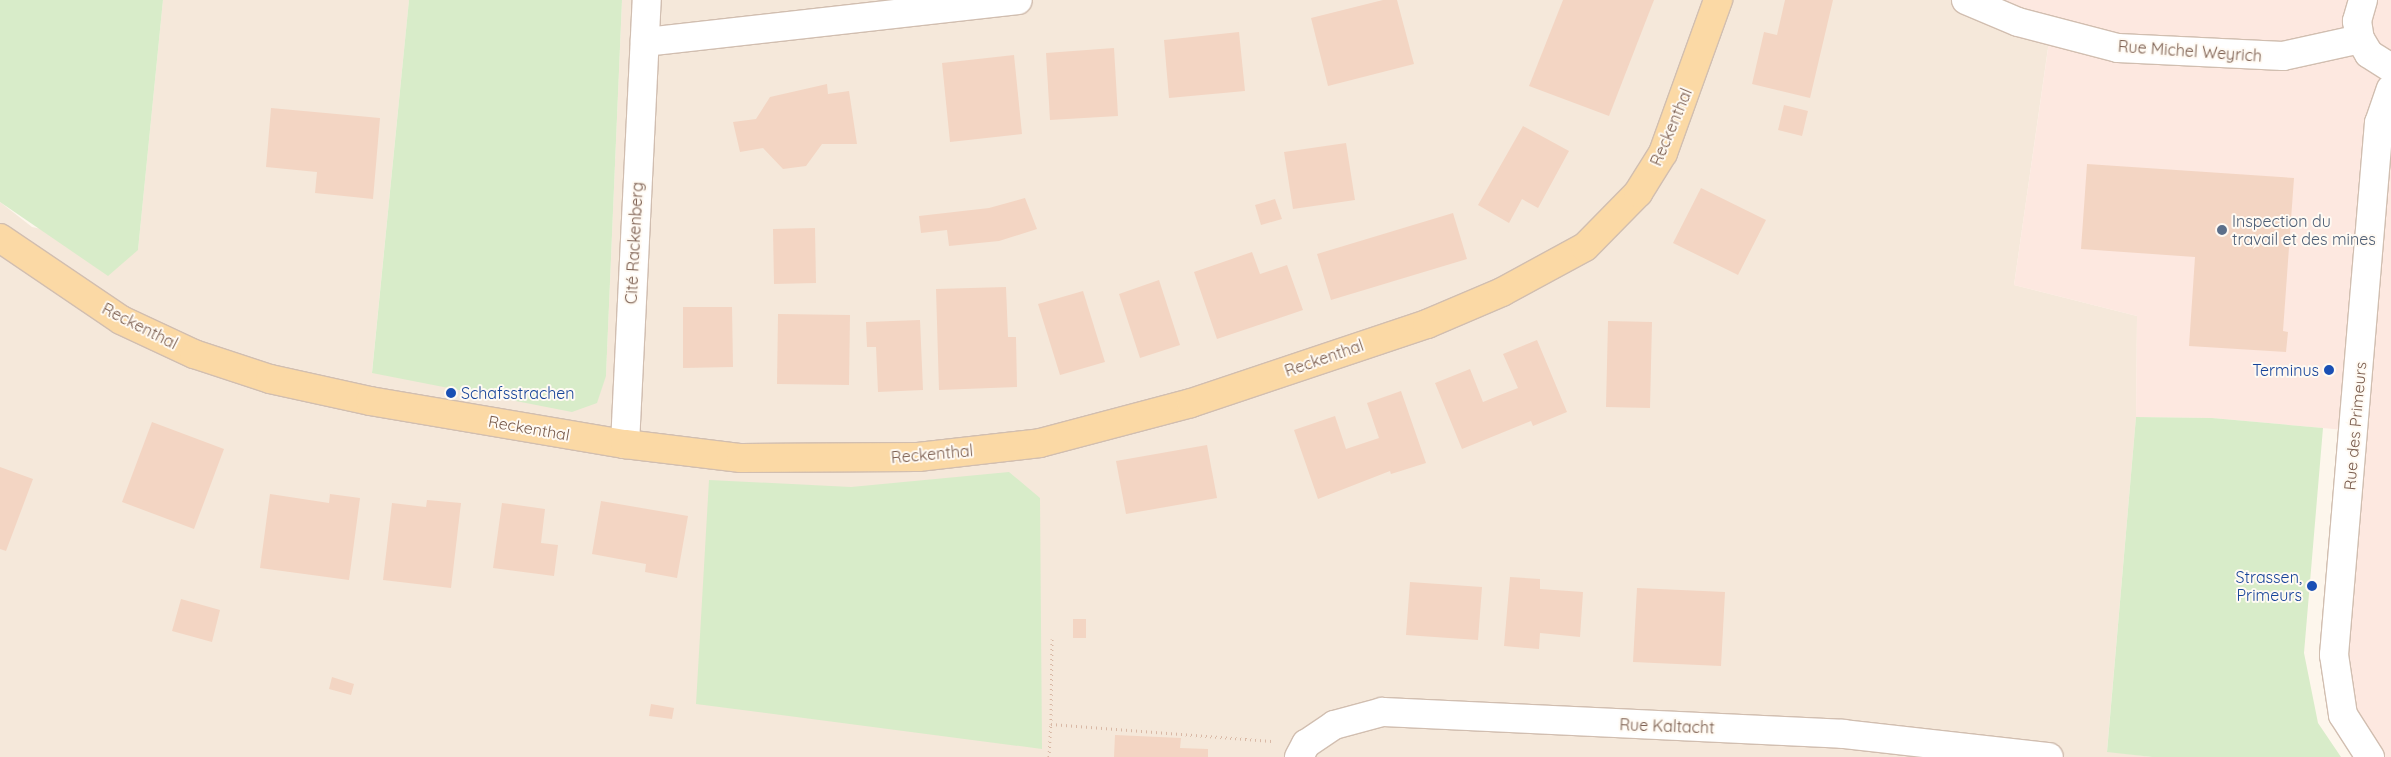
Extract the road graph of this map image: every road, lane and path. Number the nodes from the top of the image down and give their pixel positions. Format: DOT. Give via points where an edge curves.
graph roads {
  1 [pos="647,0"];
  2 [pos="1018,0"];
  3 [pos="1718,0"];
  4 [pos="1966,0"];
  5 [pos="2363,0"];
  6 [pos="2360,40"];
  7 [pos="645,42"];
  8 [pos="2391,68"];
  9 [pos="2391,89"];
  10 [pos="0,238"];
  11 [pos="625,444"];
  12 [pos="1052,639"];
  13 [pos="1051,724"];
  14 [pos="1303,751"];
  15 [pos="2036,756"];
  16 [pos="1050,757"];
  17 [pos="2370,757"];
  1 -- 7 [label="street, Cité Rackenberg"];
  2 -- 7 [label="street"];
  3 -- 11 [label="main road, Reckenthal" via="1663,153 1638,193 1586,247 1502,292 1427,324 1191,403 1040,443 918,457 819,460 741,458"];
  4 -- 6 [label="street, Rue Michel Weyrich" via="2018,22 2118,48 2283,56"];
  5 -- 6 [label="street" via="2357,22"];
  6 -- 8 [label="street" via="2369,54"];
  7 -- 11 [label="street, Cité Rackenberg"];
  9 -- 17 [label="street, Rue des Primeurs" via="2379,123 2334,655 2343,715"];
  10 -- 11 [label="main road, Reckenthal" via="121,320 194,354 270,379 370,402"];
  12 -- 13 [label="path"];
  13 -- 14 [label="path"];
  13 -- 16 [label="path"];
  14 -- 15 [label="street, Rue Kaltacht" via="1334,725 1382,712 1843,734"];
}
